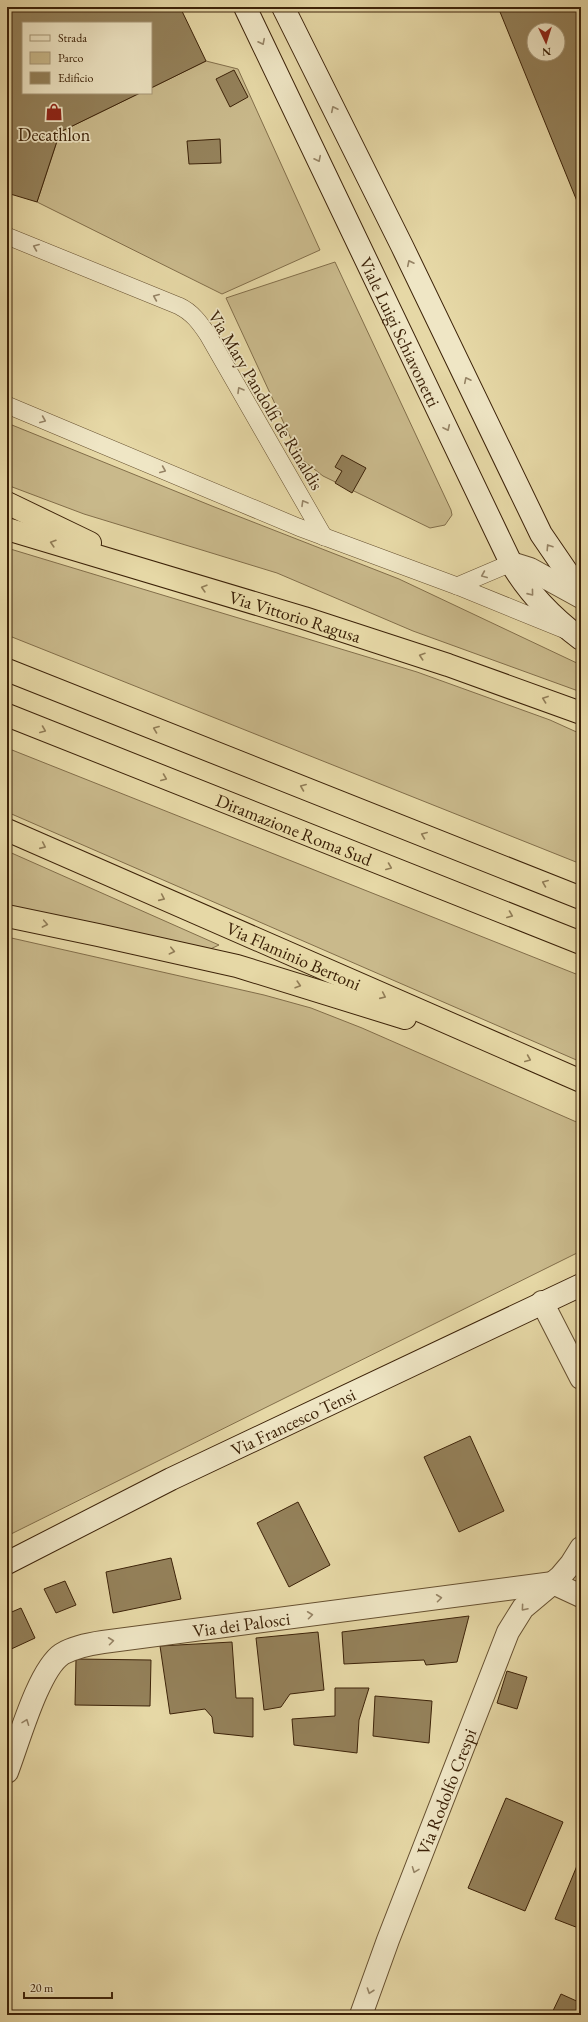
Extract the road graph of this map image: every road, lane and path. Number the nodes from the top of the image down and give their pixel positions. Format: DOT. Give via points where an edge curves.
graph roads {
  1 [pos="245,7"];
  2 [pos="283,7"];
  3 [pos="7,236"];
  4 [pos="7,404"];
  5 [pos="7,503"];
  6 [pos="7,530"];
  7 [pos="324,537"];
  8 [pos="511,564"];
  9 [pos="148,572"];
  10 [pos="458,586"];
  11 [pos="581,589"];
  12 [pos="581,597"];
  13 [pos="578,636"];
  14 [pos="7,670"];
  15 [pos="581,713"];
  16 [pos="7,715"];
  17 [pos="7,830"];
  18 [pos="581,898"];
  19 [pos="7,916"];
  20 [pos="581,943"];
  21 [pos="505,1049"];
  22 [pos="578,1081"];
  23 [pos="581,1285"];
  24 [pos="542,1302"];
  25 [pos="581,1378"];
  26 [pos="581,1548"];
  27 [pos="7,1563"];
  28 [pos="553,1583"];
  29 [pos="581,1596"];
  30 [pos="7,1772"];
  31 [pos="361,2015"];
  1 -- 8 [label="street, Viale Luigi Schiavonetti, one-way"];
  11 -- 2 [label="street, Viale Luigi Schiavonetti, one-way" via="568,575 541,534 406,253"];
  7 -- 3 [label="lane, Via Mary Pandolfi de Rinaldis, one-way" via="208,335 187,310"];
  4 -- 7 [label="lane, one-way"];
  5 -- 9 [label="highway"];
  9 -- 6 [label="highway, Via Vittorio Ragusa, one-way"];
  7 -- 10 [label="lane"];
  8 -- 10 [label="lane, one-way"];
  8 -- 12 [label="street" via="530,569"];
  8 -- 13 [label="street, Viale Luigi Schiavonetti, one-way" via="531,594 554,618"];
  15 -- 9 [label="highway, Via Vittorio Ragusa, one-way" via="469,672 320,623"];
  10 -- 13 [label="lane"];
  18 -- 14 [label="highway, one-way"];
  16 -- 20 [label="highway, Diramazione Roma Sud, one-way"];
  17 -- 21 [label="highway, Via Flaminio Bertoni, one-way"];
  19 -- 21 [label="highway, one-way" via="237,966"];
  21 -- 22 [label="highway, Via Flaminio Bertoni, one-way"];
  23 -- 24 [label="street, Via Francesco Tensi"];
  24 -- 25 [label="street"];
  24 -- 27 [label="street, Via Francesco Tensi" via="171,1479"];
  26 -- 28 [label="street, Via Rodolfo Crespi" via="571,1564"];
  28 -- 29 [label="street"];
  30 -- 28 [label="street, Via dei Palosci, one-way" via="42,1681 54,1662 71,1650 103,1642"];
  28 -- 31 [label="street, Via Rodolfo Crespi, one-way" via="526,1605 508,1632"];
}
